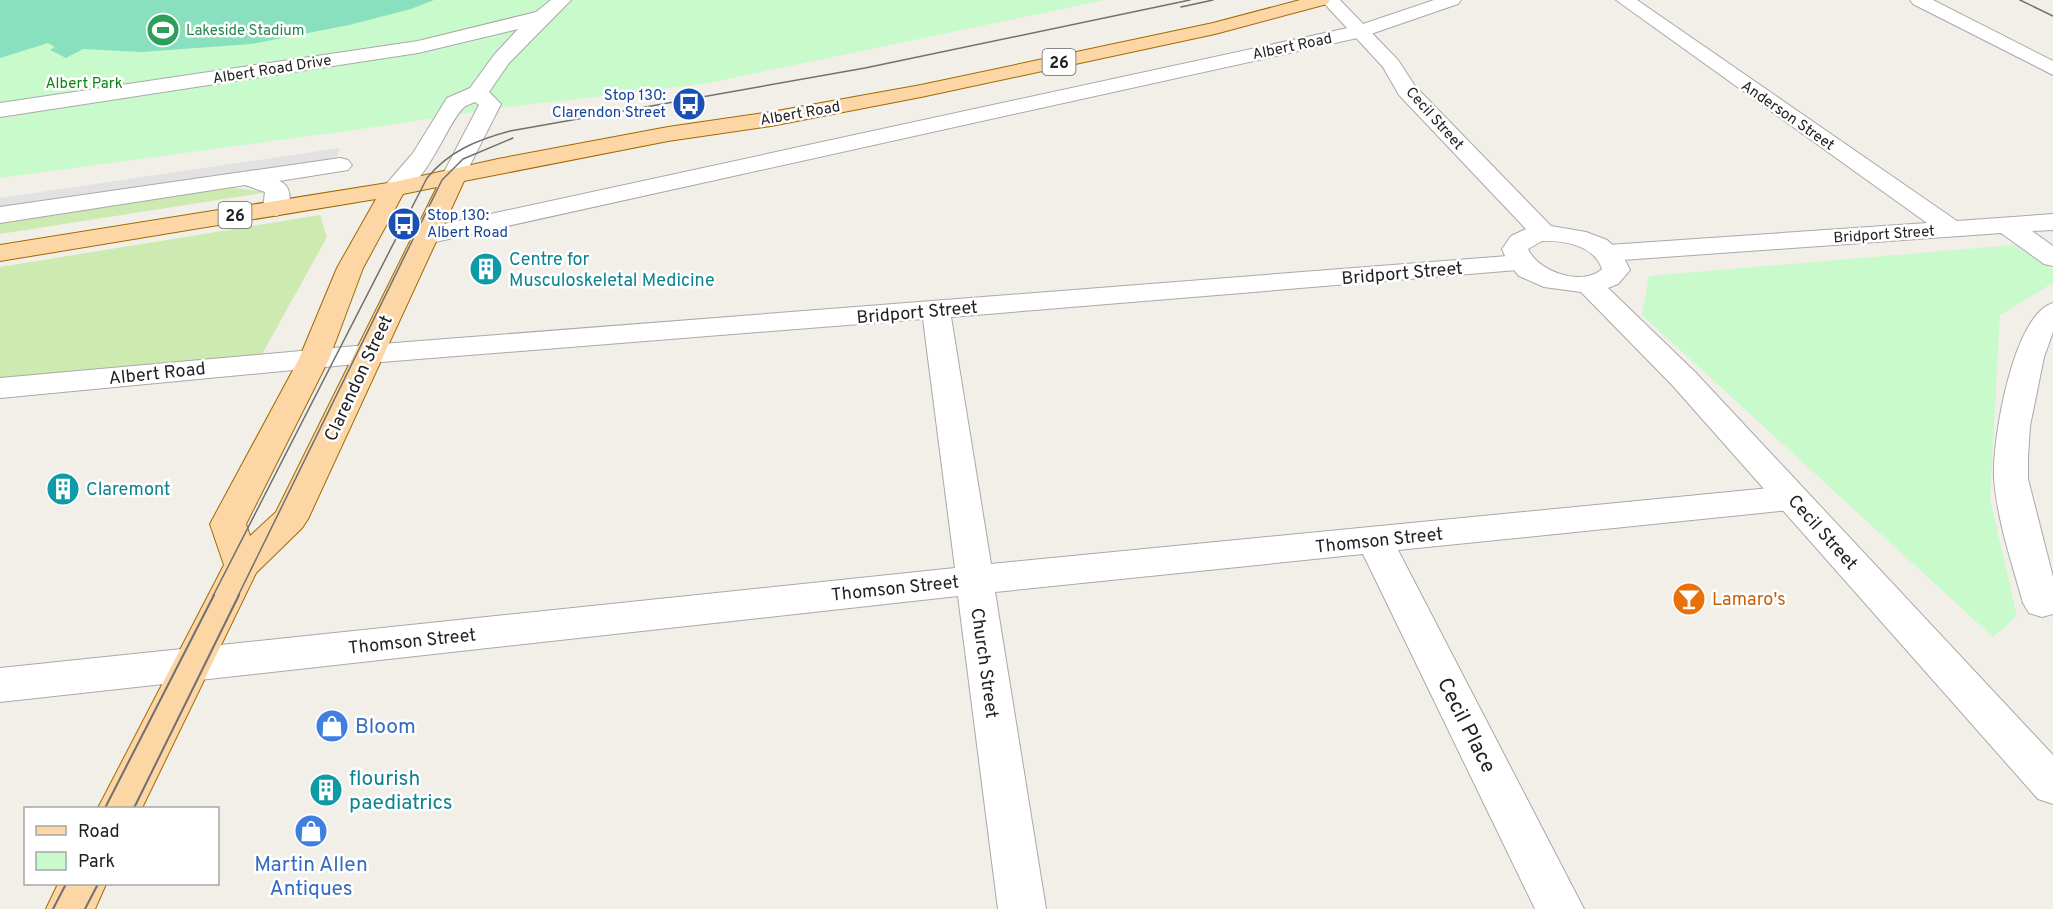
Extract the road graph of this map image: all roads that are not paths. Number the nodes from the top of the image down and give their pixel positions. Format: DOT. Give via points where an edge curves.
graph roads {
  1 [pos="562,0"];
  2 [pos="1321,0"];
  3 [pos="1330,0"];
  4 [pos="1452,0"];
  5 [pos="1625,0"];
  6 [pos="1919,0"];
  7 [pos="541,17"];
  8 [pos="1362,31"];
  9 [pos="2053,69"];
  10 [pos="478,93"];
  11 [pos="0,110"];
  12 [pos="340,165"];
  13 [pos="454,176"];
  14 [pos="246,178"];
  15 [pos="394,189"];
  16 [pos="276,208"];
  17 [pos="0,215"];
  18 [pos="2053,222"];
  19 [pos="2006,225"];
  20 [pos="1952,229"];
  21 [pos="1544,233"];
  22 [pos="426,236"];
  23 [pos="0,253"];
  24 [pos="1608,253"];
  25 [pos="2053,258"];
  26 [pos="1521,263"];
  27 [pos="1588,284"];
  28 [pos="936,310"];
  29 [pos="2053,312"];
  30 [pos="370,355"];
  31 [pos="314,359"];
  32 [pos="0,388"];
  33 [pos="1791,498"];
  34 [pos="1375,541"];
  35 [pos="242,566"];
  36 [pos="974,580"];
  37 [pos="2042,603"];
  38 [pos="193,663"];
  39 [pos="0,685"];
  40 [pos="2053,784"];
  41 [pos="121,807"];
  42 [pos="82,885"];
  43 [pos="70,909"];
  44 [pos="1022,909"];
  45 [pos="1560,909"];
  1 -- 7 [label="street"];
  2 -- 13 [label="main road, Albert Road / 26" via="1215,28 932,89 668,134"];
  3 -- 8 [label="street, Cecil Street"];
  4 -- 8 [label="street, Albert Road"];
  5 -- 20 [label="street, Anderson Street"];
  6 -- 9 [label="street"];
  7 -- 10 [label="street" via="501,59"];
  7 -- 11 [label="street, Albert Road Drive" via="418,47"];
  8 -- 21 [label="street, Cecil Street" via="1391,64 1407,90"];
  8 -- 22 [label="street, Albert Road"];
  10 -- 13 [label="street" via="490,104"];
  10 -- 15 [label="street" via="455,103 422,157"];
  12 -- 14 [label="street"];
  13 -- 15 [label="main road, Albert Road / 26"];
  13 -- 22 [label="main road, Clarendon Street"];
  14 -- 16 [label="street" via="276,189"];
  14 -- 17 [label="street"];
  15 -- 16 [label="main road, Albert Road / 26"];
  15 -- 31 [label="main road" via="350,268"];
  16 -- 23 [label="main road, Albert Road / 26"];
  18 -- 19 [label="street, Bridport Street"];
  19 -- 20 [label="street, Bridport Street"];
  19 -- 25 [label="street"];
  20 -- 24 [label="street, Bridport Street"];
  21 -- 24 [label="street" via="1575,237"];
  21 -- 26 [label="street" via="1518,243 1515,249"];
  22 -- 30 [label="main road, Clarendon Street"];
  24 -- 27 [label="street" via="1616,270 1602,282"];
  26 -- 27 [label="street" via="1548,279"];
  26 -- 28 [label="street, Bridport Street"];
  27 -- 33 [label="street, Cecil Street" via="1684,379"];
  28 -- 30 [label="street, Bridport Street"];
  28 -- 36 [label="street, Church Street"];
  29 -- 37 [label="street" via="2038,332 2022,383 2011,469 2022,532"];
  30 -- 31 [label="street, Bridport Street"];
  30 -- 35 [label="main road, Clarendon Street" via="291,519"];
  31 -- 32 [label="street, Albert Road"];
  31 -- 35 [label="main road" via="228,524"];
  33 -- 34 [label="street, Thomson Street"];
  33 -- 40 [label="street, Cecil Street"];
  34 -- 36 [label="street, Thomson Street"];
  34 -- 45 [label="street, Cecil Place"];
  35 -- 38 [label="main road, Clarendon Street"];
  36 -- 38 [label="street, Thomson Street"];
  36 -- 44 [label="street, Church Street"];
  38 -- 39 [label="street, Thomson Street"];
  38 -- 41 [label="main road, Clarendon Street"];
  42 -- 43 [label="main road"];
}
